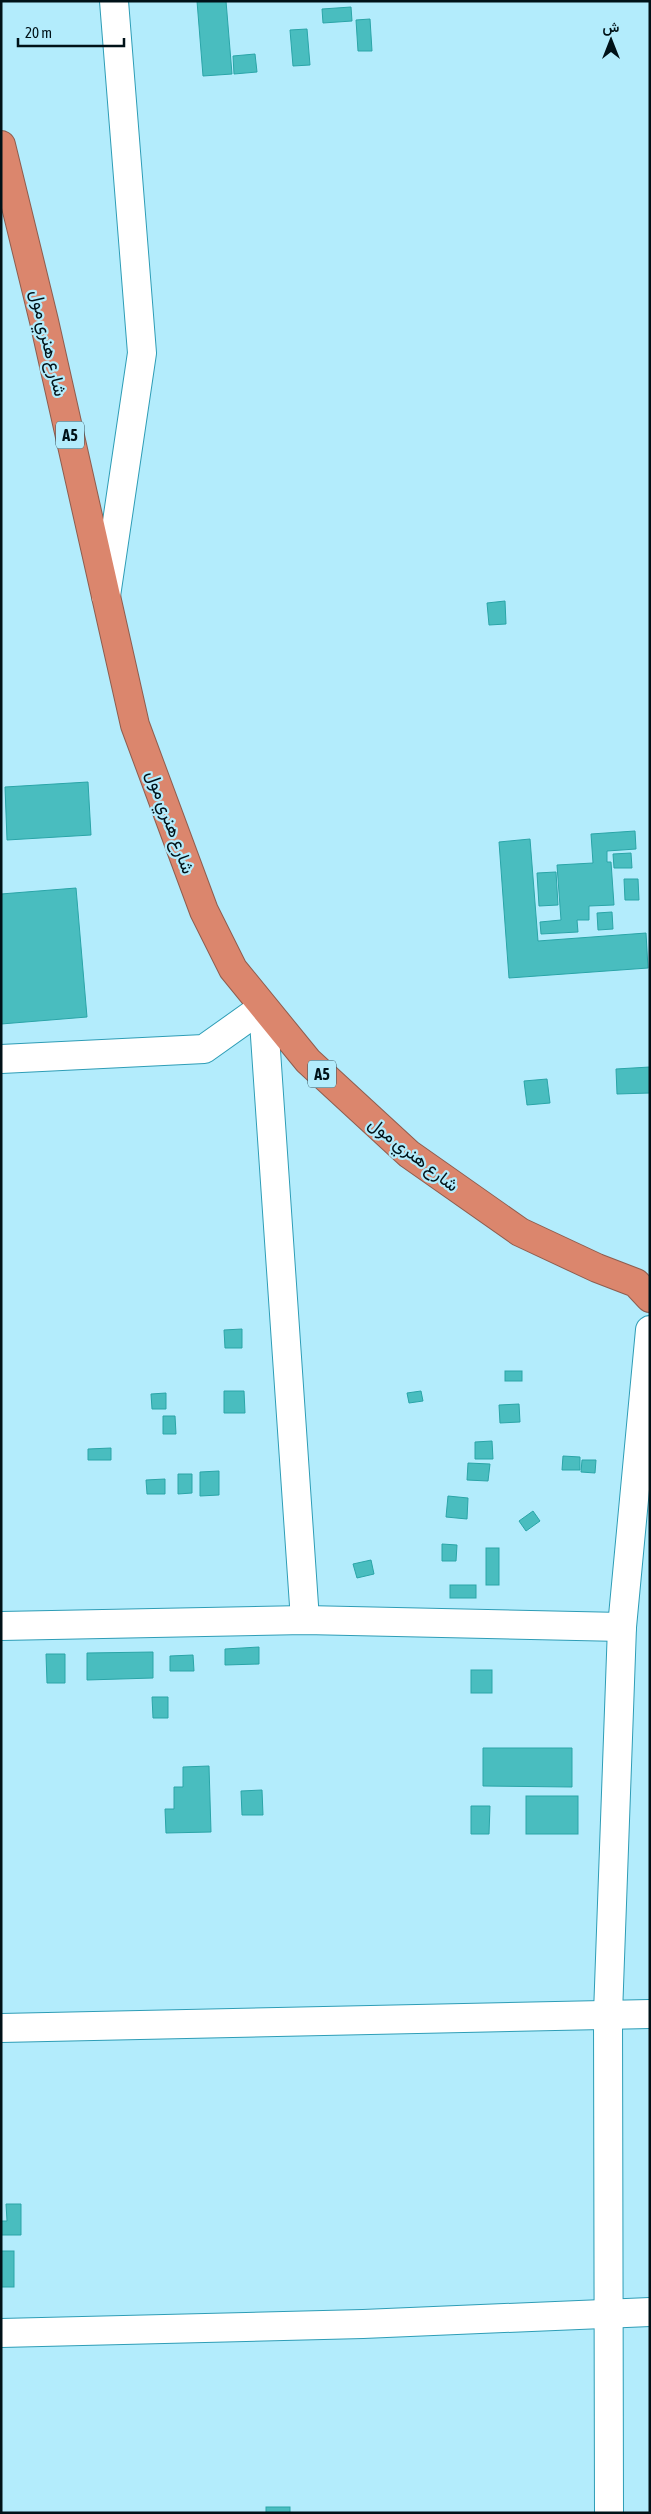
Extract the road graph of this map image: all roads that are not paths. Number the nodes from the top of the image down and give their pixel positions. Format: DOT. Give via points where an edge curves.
graph roads {
  1 [pos="114,1"];
  2 [pos="1,145"];
  3 [pos="106,597"];
  4 [pos="263,1007"];
  5 [pos="1,1059"];
  6 [pos="650,1298"];
  7 [pos="650,1330"];
  8 [pos="305,1620"];
  9 [pos="1,1626"];
  10 [pos="622,1627"];
  11 [pos="608,2014"];
  12 [pos="650,2014"];
  13 [pos="1,2028"];
  14 [pos="609,2312"];
  15 [pos="650,2312"];
  16 [pos="1,2334"];
  17 [pos="608,2513"];
  1 -- 3 [label="street" via="142,353"];
  2 -- 3 [label="highway, شارع هنري مول / A5"];
  3 -- 4 [label="highway, شارع هنري مول / A5" via="135,725 204,911 233,969"];
  4 -- 5 [label="street" via="204,1049"];
  4 -- 6 [label="highway, شارع هنري مول / A5" via="308,1061 409,1154 520,1232 636,1283"];
  4 -- 8 [label="street"];
  7 -- 10 [label="street"];
  8 -- 9 [label="street"];
  8 -- 10 [label="street"];
  10 -- 11 [label="street"];
  11 -- 12 [label="street"];
  11 -- 13 [label="street"];
  11 -- 14 [label="street"];
  14 -- 15 [label="street"];
  14 -- 16 [label="street" via="363,2324"];
  14 -- 17 [label="street"];
}
